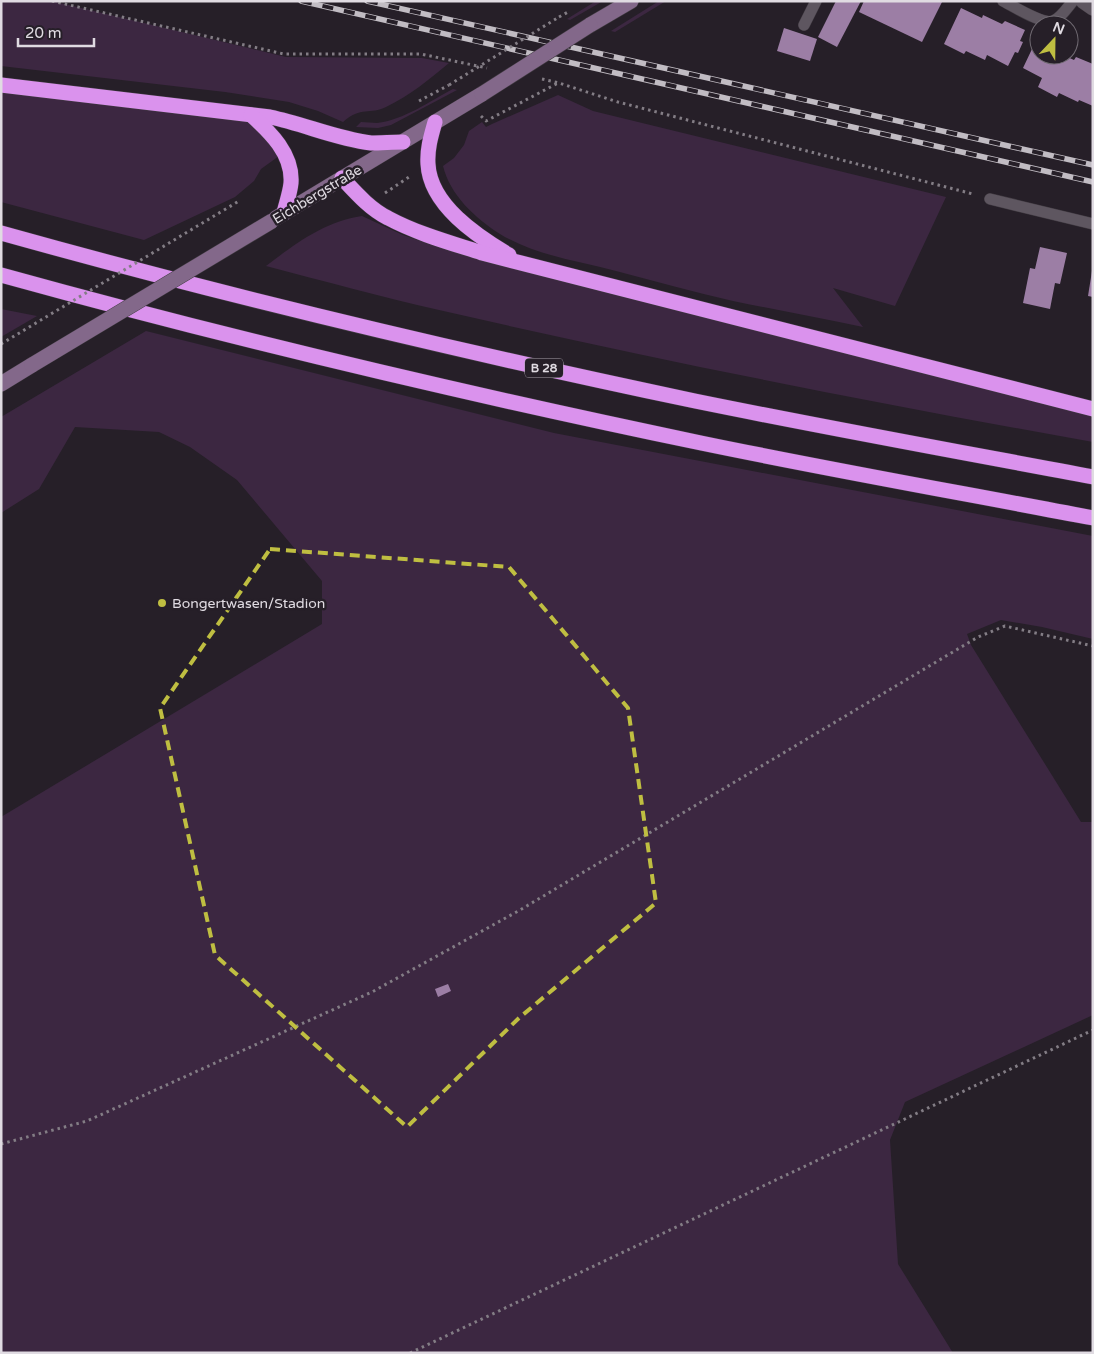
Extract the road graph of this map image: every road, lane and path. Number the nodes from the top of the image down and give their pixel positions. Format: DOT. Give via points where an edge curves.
graph roads {
  1 [pos="631,1"];
  2 [pos="816,1"];
  3 [pos="1003,1"];
  4 [pos="1072,1"];
  5 [pos="1083,1"];
  6 [pos="1093,8"];
  7 [pos="559,17"];
  8 [pos="804,25"];
  9 [pos="559,83"];
  10 [pos="1,85"];
  11 [pos="420,101"];
  12 [pos="251,115"];
  13 [pos="486,121"];
  14 [pos="434,122"];
  15 [pos="402,142"];
  16 [pos="412,175"];
  17 [pos="342,178"];
  18 [pos="381,196"];
  19 [pos="990,199"];
  20 [pos="239,201"];
  21 [pos="278,217"];
  22 [pos="1093,224"];
  23 [pos="1,233"];
  24 [pos="525,265"];
  25 [pos="1,275"];
  26 [pos="1,344"];
  27 [pos="1,384"];
  28 [pos="1093,409"];
  29 [pos="1093,477"];
  30 [pos="1093,518"];
  31 [pos="1093,646"];
  32 [pos="1093,1030"];
  33 [pos="1,1144"];
  34 [pos="410,1353"];
  1 -- 14 [label="main road, Eichbergstraße, bridge"];
  2 -- 8 [label="lane"];
  3 -- 4 [label="lane" via="1046,22 1054,21"];
  5 -- 6 [label="street"];
  7 -- 11 [label="path, bridge"];
  9 -- 13 [label="path"];
  10 -- 12 [label="highway"];
  12 -- 15 [label="highway" via="290,121 348,139 373,143"];
  12 -- 21 [label="highway" via="274,136 288,164 291,182"];
  14 -- 15 [label="main road, Eichbergstraße"];
  14 -- 24 [label="highway" via="428,148 433,187 458,218 480,237"];
  15 -- 17 [label="main road, Eichbergstraße"];
  16 -- 18 [label="path"];
  17 -- 21 [label="main road, Eichbergstraße"];
  17 -- 24 [label="highway" via="387,218 426,234"];
  19 -- 22 [label="lane"];
  20 -- 26 [label="path, bridge"];
  21 -- 27 [label="main road, Eichbergstraße, bridge"];
  23 -- 29 [label="highway, B 28" via="284,307 573,374 771,416"];
  24 -- 28 [label="highway"];
  25 -- 30 [label="highway" via="103,303 567,415"];
  31 -- 33 [label="path" via="1005,626 978,636 520,910 372,992 87,1121"];
  32 -- 34 [label="path"];
}
